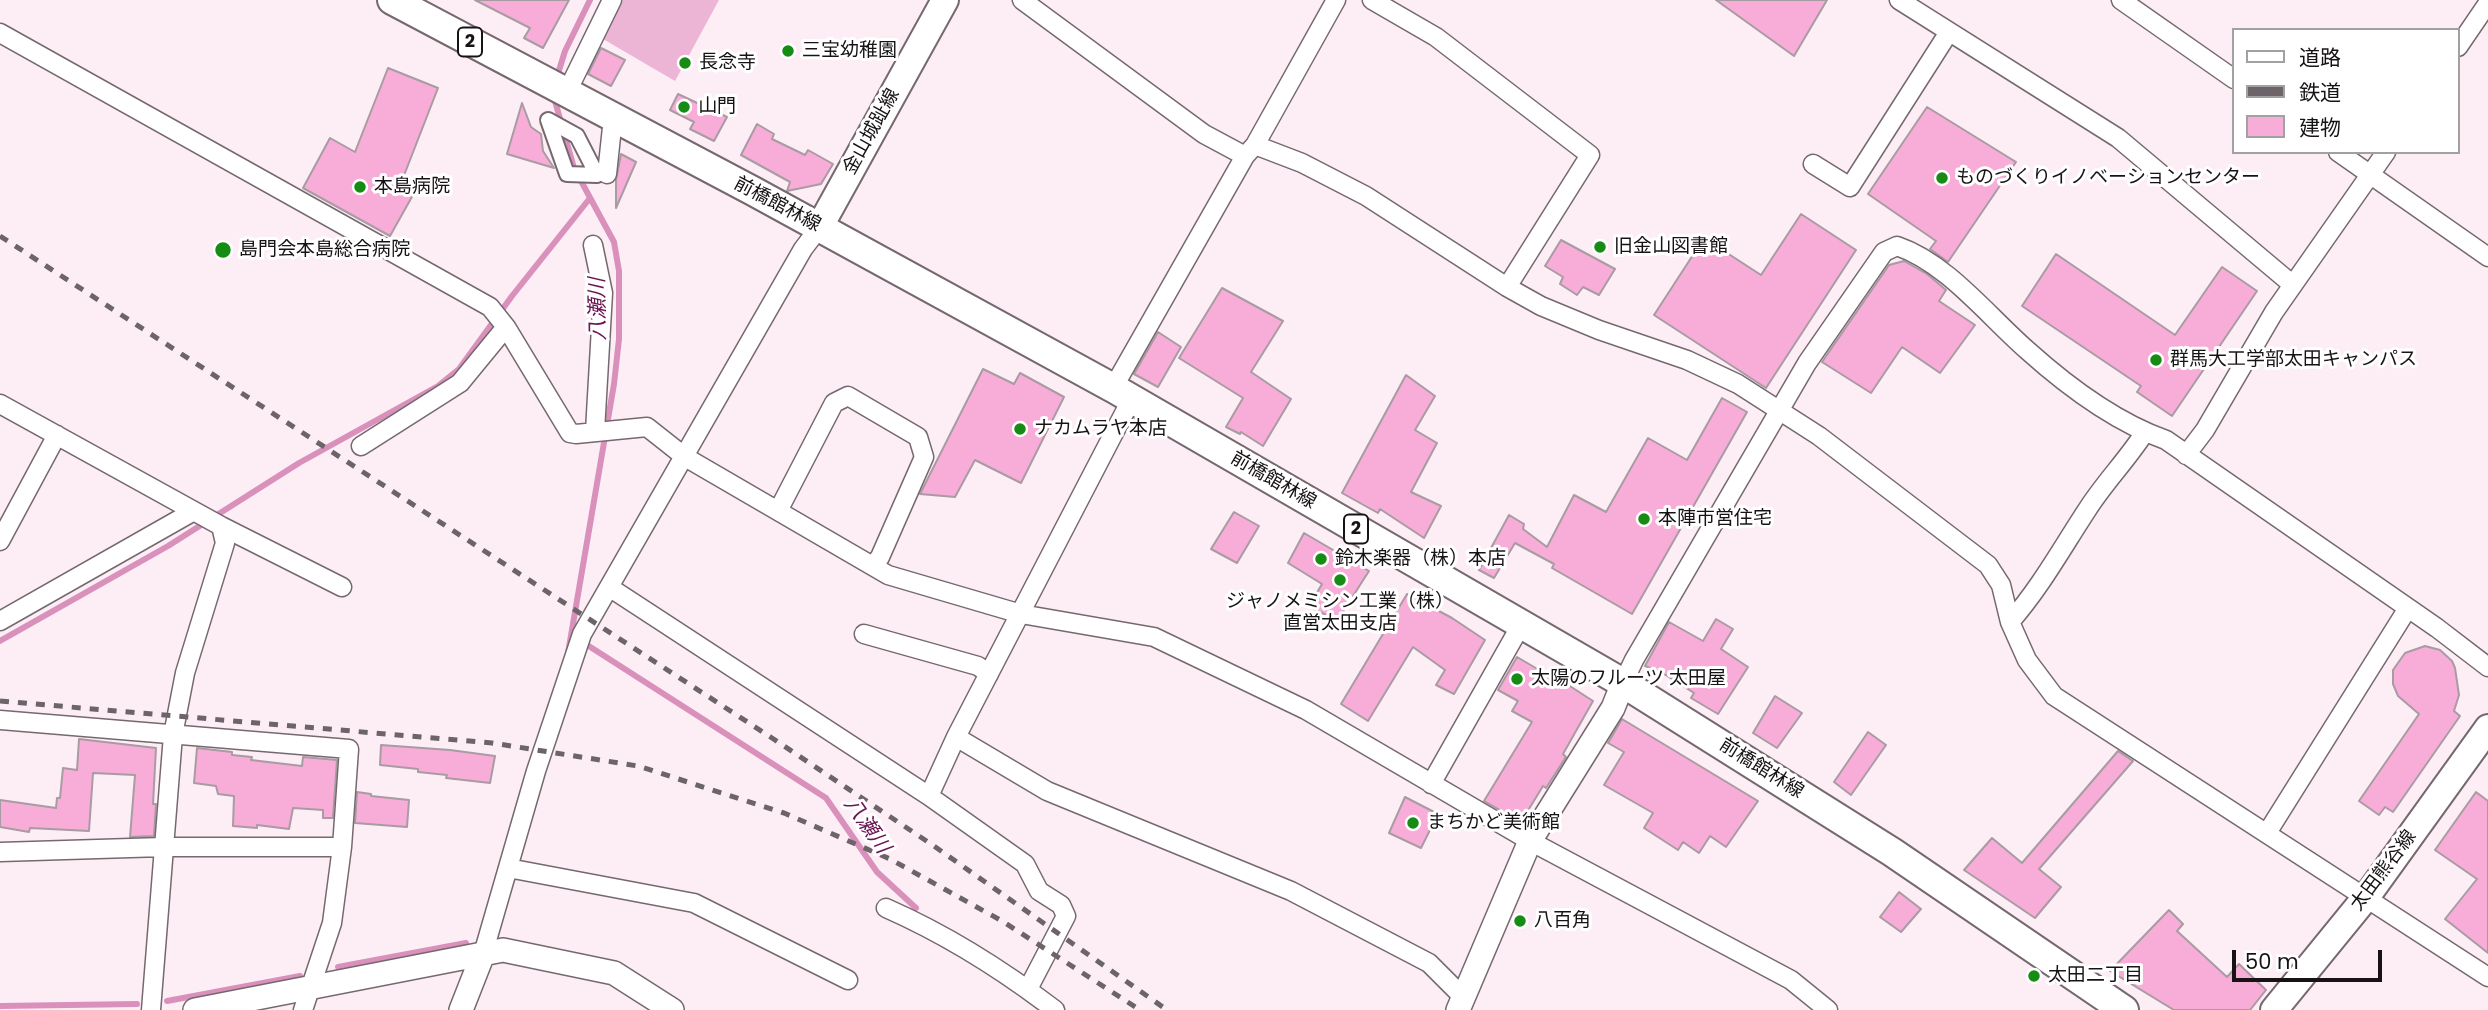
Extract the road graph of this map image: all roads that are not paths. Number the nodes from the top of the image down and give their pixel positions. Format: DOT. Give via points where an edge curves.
graph roads {
  1 [pos="393,0"];
  2 [pos="612,0"];
  3 [pos="945,0"];
  4 [pos="1022,0"];
  5 [pos="1335,0"];
  6 [pos="1372,0"];
  7 [pos="1899,0"];
  8 [pos="2121,0"];
  9 [pos="2488,3"];
  10 [pos="1950,32"];
  11 [pos="0,33"];
  12 [pos="2460,44"];
  13 [pos="2232,78"];
  14 [pos="559,89"];
  15 [pos="613,118"];
  16 [pos="1250,150"];
  17 [pos="2342,154"];
  18 [pos="2385,154"];
  19 [pos="1813,164"];
  20 [pos="607,174"];
  21 [pos="2371,175"];
  22 [pos="819,228"];
  23 [pos="593,245"];
  24 [pos="2488,257"];
  25 [pos="2293,285"];
  26 [pos="1507,288"];
  27 [pos="506,327"];
  28 [pos="1122,394"];
  29 [pos="0,404"];
  30 [pos="1778,412"];
  31 [pos="595,431"];
  32 [pos="2145,432"];
  33 [pos="57,435"];
  34 [pos="361,446"];
  35 [pos="2186,455"];
  36 [pos="685,457"];
  37 [pos="778,511"];
  38 [pos="196,512"];
  39 [pos="220,526"];
  40 [pos="0,541"];
  41 [pos="873,566"];
  42 [pos="342,587"];
  43 [pos="609,587"];
  44 [pos="2408,608"];
  45 [pos="1021,614"];
  46 [pos="0,621"];
  47 [pos="2010,622"];
  48 [pos="1521,625"];
  49 [pos="864,634"];
  50 [pos="2488,667"];
  51 [pos="989,674"];
  52 [pos="1623,683"];
  53 [pos="0,720"];
  54 [pos="2488,728"];
  55 [pos="173,735"];
  56 [pos="956,737"];
  57 [pos="1431,784"];
  58 [pos="929,796"];
  59 [pos="2267,833"];
  60 [pos="1530,841"];
  61 [pos="163,847"];
  62 [pos="342,847"];
  63 [pos="0,852"];
  64 [pos="508,867"];
  65 [pos="2367,896"];
  66 [pos="886,908"];
  67 [pos="483,954"];
  68 [pos="2488,976"];
  69 [pos="848,980"];
  70 [pos="310,987"];
  71 [pos="1028,989"];
  72 [pos="1460,1003"];
  73 [pos="658,1006"];
  74 [pos="151,1010"];
  75 [pos="195,1010"];
  76 [pos="303,1010"];
  77 [pos="461,1010"];
  78 [pos="1055,1010"];
  79 [pos="1828,1010"];
  80 [pos="2124,1010"];
  81 [pos="2274,1010"];
  1 -- 14 [label="main road, 前橋館林線 / 2"];
  2 -- 14 [label="street"];
  3 -- 22 [label="main road, 金山城趾線"];
  4 -- 16 [label="street" via="1204,134"];
  5 -- 16 [label="street"];
  6 -- 26 [label="street" via="1436,37 1590,155"];
  7 -- 10 [label="street"];
  8 -- 13 [label="street"];
  9 -- 12 [label="street"];
  10 -- 19 [label="street" via="1850,187"];
  10 -- 25 [label="street" via="2118,138"];
  11 -- 27 [label="street" via="493,311"];
  14 -- 15 [label="main road, 前橋館林線 / 2"];
  15 -- 20 [label="street"];
  15 -- 22 [label="main road, 前橋館林線 / 2"];
  16 -- 26 [label="street" via="1302,163 1366,197"];
  16 -- 28 [label="street"];
  17 -- 21 [label="street"];
  18 -- 21 [label="street"];
  21 -- 24 [label="street"];
  21 -- 25 [label="street"];
  22 -- 28 [label="main road, 前橋館林線 / 2"];
  22 -- 36 [label="street"];
  23 -- 31 [label="street" via="603,293"];
  25 -- 35 [label="street"];
  26 -- 30 [label="street" via="1599,330 1688,360 1738,384"];
  27 -- 31 [label="street" via="570,433"];
  27 -- 34 [label="street" via="460,383"];
  28 -- 45 [label="street"];
  28 -- 48 [label="main road, 前橋館林線 / 2"];
  29 -- 33 [label="street"];
  30 -- 32 [label="street" via="1884,252 1897,246 1969,293 2027,350 2109,413"];
  30 -- 47 [label="street" via="1819,436 1988,565 2001,585"];
  30 -- 52 [label="street"];
  31 -- 36 [label="street" via="653,432"];
  32 -- 35 [label="street"];
  32 -- 47 [label="street"];
  33 -- 38 [label="street"];
  33 -- 40 [label="street"];
  35 -- 44 [label="street"];
  36 -- 37 [label="street"];
  36 -- 43 [label="street"];
  37 -- 41 [label="street"];
  37 -- 41 [label="street" via="834,403 848,396 918,437 924,457"];
  38 -- 39 [label="street"];
  38 -- 46 [label="street"];
  39 -- 42 [label="street"];
  39 -- 55 [label="street" via="225,543 185,673"];
  41 -- 45 [label="street" via="888,575"];
  43 -- 58 [label="street"];
  43 -- 64 [label="street" via="582,634"];
  44 -- 50 [label="street"];
  44 -- 59 [label="street"];
  45 -- 51 [label="street"];
  45 -- 57 [label="street" via="1154,637 1306,709"];
  47 -- 59 [label="street" via="2027,660 2054,696"];
  48 -- 52 [label="main road, 前橋館林線 / 2"];
  48 -- 57 [label="street"];
  49 -- 51 [label="street" via="978,666"];
  51 -- 56 [label="street"];
  52 -- 60 [label="street" via="1613,708"];
  52 -- 80 [label="main road, 前橋館林線 / 2" via="1892,852"];
  53 -- 55 [label="street"];
  54 -- 65 [label="main road, 太田熊谷線"];
  55 -- 61 [label="street"];
  55 -- 62 [label="street" via="349,749"];
  56 -- 58 [label="street"];
  56 -- 72 [label="street" via="1047,791 1291,891 1429,963"];
  57 -- 60 [label="street"];
  58 -- 71 [label="street" via="1025,864 1038,891 1066,912"];
  59 -- 65 [label="street"];
  60 -- 72 [label="street"];
  60 -- 79 [label="street" via="1791,980"];
  61 -- 62 [label="street"];
  61 -- 63 [label="street"];
  61 -- 74 [label="street"];
  62 -- 70 [label="street" via="332,923"];
  64 -- 67 [label="street"];
  64 -- 69 [label="street" via="694,903"];
  65 -- 68 [label="street"];
  65 -- 81 [label="main road, 太田熊谷線"];
  66 -- 71 [label="street"];
  67 -- 70 [label="street"];
  67 -- 73 [label="street" via="503,950 614,973"];
  67 -- 77 [label="street"];
  70 -- 75 [label="street"];
  70 -- 76 [label="street"];
  71 -- 78 [label="street"];
}
